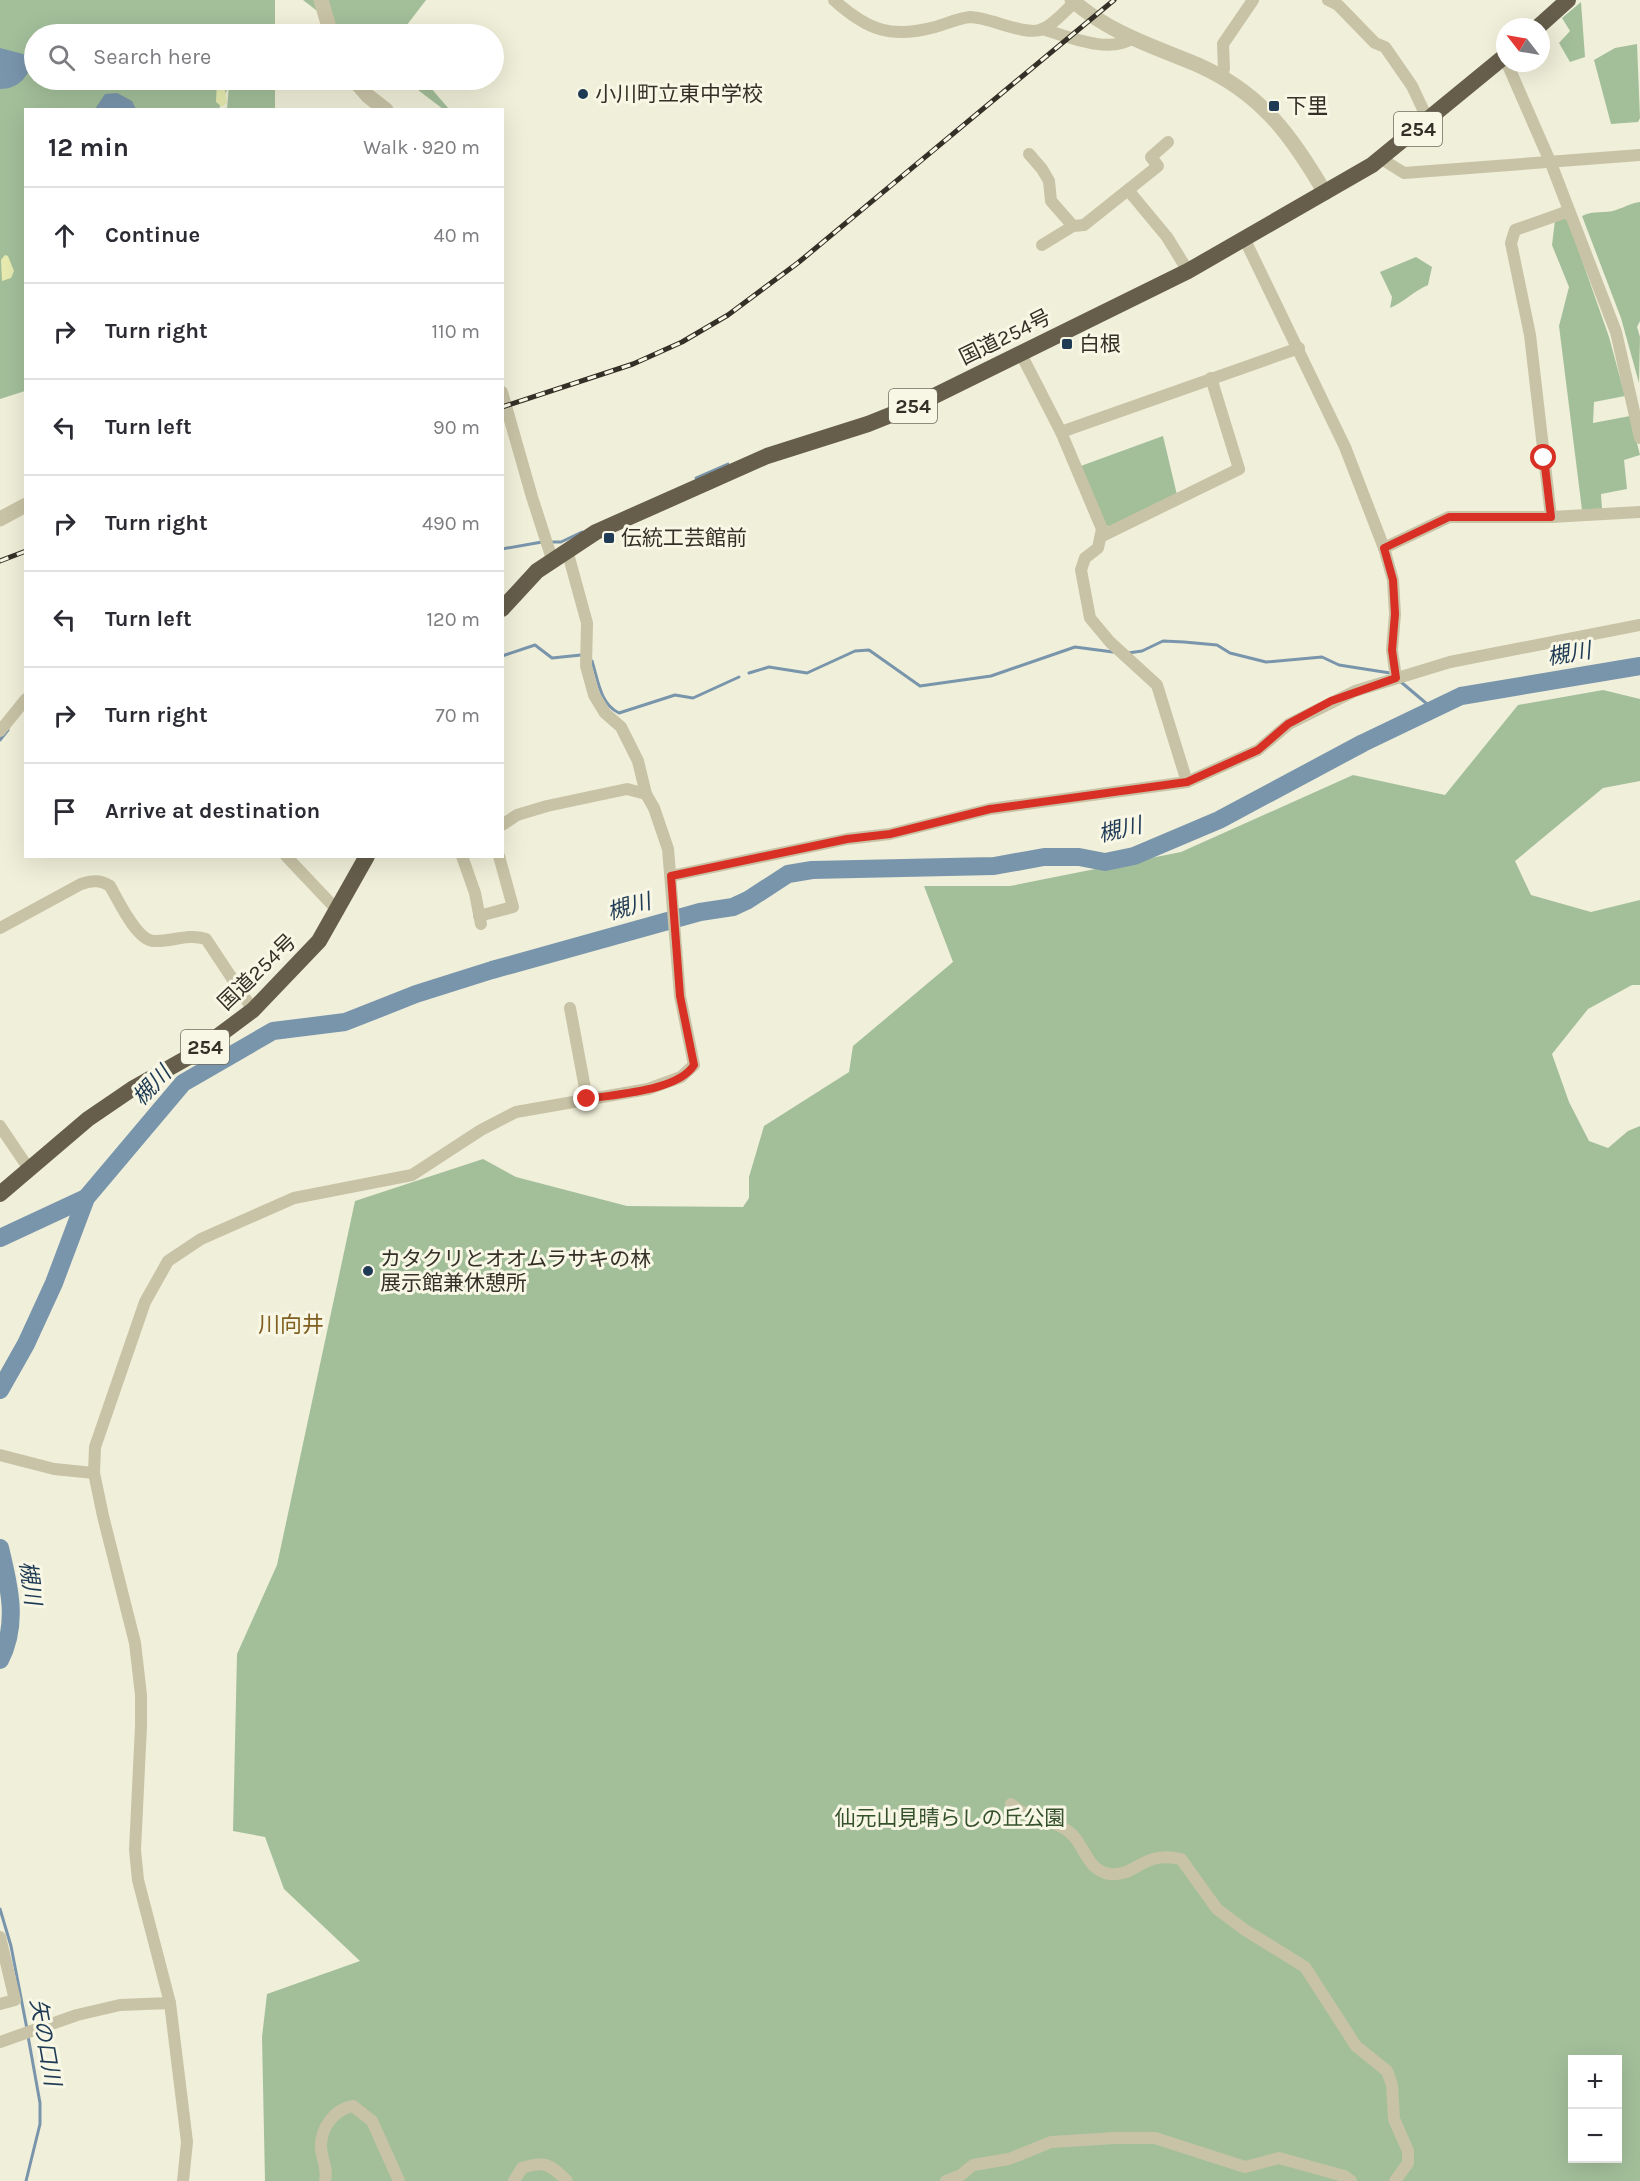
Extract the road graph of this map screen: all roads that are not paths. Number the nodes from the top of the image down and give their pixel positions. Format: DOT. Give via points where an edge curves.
graph roads {
  1 [pos="321,0"];
  2 [pos="834,0"];
  3 [pos="1253,0"];
  4 [pos="1329,0"];
  5 [pos="1568,0"];
  6 [pos="1074,1"];
  7 [pos="1548,18"];
  8 [pos="328,24"];
  9 [pos="1042,29"];
  10 [pos="1131,39"];
  11 [pos="1496,66"];
  12 [pos="1511,72"];
  13 [pos="1221,77"];
  14 [pos="363,90"];
  15 [pos="383,108"];
  16 [pos="1428,120"];
  17 [pos="1168,142"];
  18 [pos="1029,154"];
  19 [pos="1640,155"];
  20 [pos="1380,158"];
  21 [pos="1549,160"];
  22 [pos="1128,190"];
  23 [pos="1325,193"];
  24 [pos="1569,211"];
  25 [pos="1073,226"];
  26 [pos="1244,238"];
  27 [pos="1042,245"];
  28 [pos="1188,271"];
  29 [pos="1299,348"];
  30 [pos="1021,354"];
  31 [pos="1212,378"];
  32 [pos="504,399"];
  33 [pos="1061,432"];
  34 [pos="1640,438"];
  35 [pos="24,506"];
  36 [pos="1640,512"];
  37 [pos="1551,517"];
  38 [pos="0,519"];
  39 [pos="1102,536"];
  40 [pos="1384,548"];
  41 [pos="567,550"];
  42 [pos="552,559"];
  43 [pos="504,607"];
  44 [pos="1640,625"];
  45 [pos="1396,678"];
  46 [pos="24,702"];
  47 [pos="0,732"];
  48 [pos="1187,782"];
  49 [pos="646,794"];
  50 [pos="504,824"];
  51 [pos="288,858"];
  52 [pos="366,858"];
  53 [pos="463,858"];
  54 [pos="500,858"];
  55 [pos="671,876"];
  56 [pos="338,911"];
  57 [pos="1,926"];
  58 [pos="570,1008"];
  59 [pos="253,1010"];
  60 [pos="587,1099"];
  61 [pos="0,1126"];
  62 [pos="29,1169"];
  63 [pos="0,1194"];
  64 [pos="0,1455"];
  65 [pos="94,1473"];
  66 [pos="1011,1804"];
  67 [pos="0,1937"];
  68 [pos="170,2003"];
  69 [pos="0,2004"];
  70 [pos="0,2042"];
  71 [pos="183,2181"];
  72 [pos="325,2181"];
  73 [pos="399,2181"];
  74 [pos="514,2181"];
  75 [pos="567,2181"];
  76 [pos="946,2181"];
  77 [pos="1351,2181"];
  78 [pos="1395,2181"];
  1 -- 8 [label="street"];
  2 -- 9 [label="street" via="873,28 892,33 919,31 970,17 1031,31"];
  3 -- 13 [label="street" via="1223,44"];
  4 -- 16 [label="street" via="1375,43 1385,47 1412,86"];
  5 -- 7 [label="highway"];
  6 -- 9 [label="street"];
  6 -- 10 [label="street" via="1098,21"];
  9 -- 10 [label="street" via="1085,41 1121,45"];
  10 -- 13 [label="street"];
  11 -- 16 [label="highway, 国道254号 / 254"];
  12 -- 21 [label="street"];
  13 -- 23 [label="street" via="1278,122 1297,145"];
  14 -- 15 [label="street"];
  16 -- 20 [label="highway, 国道254号 / 254"];
  17 -- 22 [label="street" via="1151,157 1158,166"];
  18 -- 25 [label="street" via="1049,181 1052,201"];
  19 -- 21 [label="street"];
  20 -- 21 [label="street" via="1404,173"];
  20 -- 23 [label="highway, 国道254号 / 254"];
  21 -- 24 [label="street"];
  22 -- 25 [label="street" via="1084,225"];
  22 -- 28 [label="street" via="1167,237"];
  23 -- 26 [label="highway, 国道254号 / 254"];
  24 -- 34 [label="street" via="1616,332"];
  24 -- 37 [label="street" via="1515,230 1511,243 1530,335"];
  25 -- 27 [label="street"];
  26 -- 28 [label="highway, 国道254号 / 254"];
  26 -- 29 [label="street"];
  28 -- 30 [label="highway, 国道254号 / 254"];
  29 -- 31 [label="street"];
  29 -- 40 [label="street" via="1345,447"];
  30 -- 33 [label="street"];
  30 -- 41 [label="highway, 国道254号 / 254" via="918,404 766,456 705,482 596,532"];
  31 -- 33 [label="street"];
  31 -- 39 [label="street" via="1239,469"];
  32 -- 42 [label="street"];
  33 -- 39 [label="street"];
  35 -- 38 [label="street"];
  36 -- 37 [label="street"];
  37 -- 40 [label="street" via="1449,517"];
  39 -- 48 [label="street" via="1081,570 1090,618 1157,685"];
  40 -- 45 [label="street" via="1393,580 1392,650"];
  41 -- 42 [label="highway, 国道254号 / 254"];
  41 -- 49 [label="street" via="587,623 586,666 594,695 605,713 621,727 638,761"];
  42 -- 43 [label="highway, 国道254号 / 254"];
  44 -- 45 [label="street" via="1450,662"];
  45 -- 48 [label="street" via="1331,701 1288,724 1258,750"];
  46 -- 47 [label="street"];
  48 -- 55 [label="street" via="990,809 890,834 847,839"];
  49 -- 50 [label="street" via="627,789 526,811"];
  49 -- 55 [label="street" via="661,825"];
  51 -- 56 [label="street"];
  52 -- 56 [label="highway, 国道254号 / 254"];
  53 -- 54 [label="street" via="480,920 513,907"];
  55 -- 60 [label="street" via="680,996 694,1065 681,1077 648,1089"];
  56 -- 59 [label="highway, 国道254号 / 254" via="313,948"];
  57 -- 59 [label="street" via="81,884 102,882 110,886 143,937 153,941 177,936 206,939"];
  58 -- 60 [label="street"];
  59 -- 62 [label="highway, 国道254号 / 254" via="194,1054 88,1119"];
  60 -- 65 [label="street" via="516,1112 412,1175 294,1198 201,1239 168,1261 145,1302 95,1448"];
  61 -- 62 [label="street"];
  62 -- 63 [label="highway, 国道254号 / 254"];
  64 -- 65 [label="street" via="54,1469"];
  65 -- 68 [label="street" via="135,1643 141,1726 135,1850 138,1880"];
  66 -- 78 [label="street" via="1022,1814 1066,1829 1090,1864 1110,1874 1126,1872 1148,1859 1165,1855 1181,1859 1217,1908 1305,1967 1356,2046 1387,2071 1394,2119 1408,2151 1408,2163"];
  67 -- 69 [label="street" via="15,2000"];
  68 -- 70 [label="street" via="120,2005 77,2014"];
  68 -- 71 [label="street" via="186,2142"];
  72 -- 73 [label="street" via="322,2136 330,2121 344,2108 353,2106 372,2121"];
  74 -- 75 [label="street" via="522,2168 536,2163 552,2166"];
  76 -- 77 [label="street" via="973,2165 1009,2159 1051,2142 1135,2138 1175,2143 1245,2167 1279,2158"];
}
